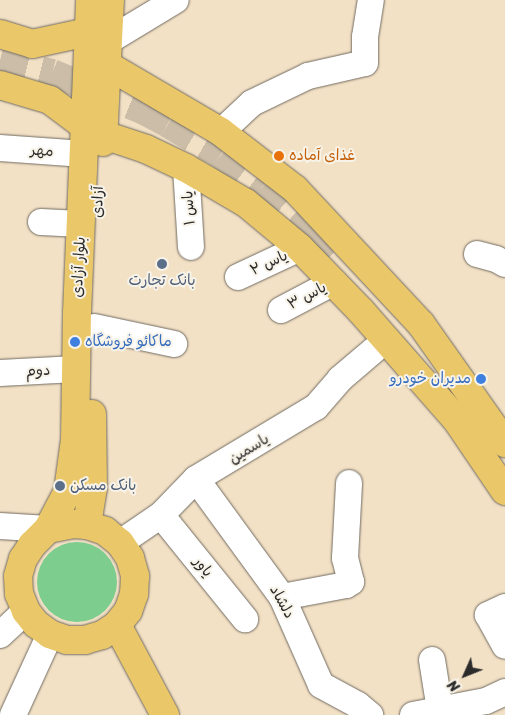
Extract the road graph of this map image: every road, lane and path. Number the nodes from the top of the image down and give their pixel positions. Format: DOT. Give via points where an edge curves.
graph roads {
  1 [pos="90,0"];
  2 [pos="110,0"];
  3 [pos="176,0"];
  4 [pos="371,0"];
  5 [pos="0,34"];
  6 [pos="101,46"];
  7 [pos="0,85"];
  8 [pos="95,131"];
  9 [pos="221,132"];
  10 [pos="0,148"];
  11 [pos="84,154"];
  12 [pos="186,168"];
  13 [pos="41,222"];
  14 [pos="81,224"];
  15 [pos="191,248"];
  16 [pos="300,248"];
  17 [pos="477,254"];
  18 [pos="505,264"];
  19 [pos="238,277"];
  20 [pos="334,282"];
  21 [pos="281,310"];
  22 [pos="94,327"];
  23 [pos="174,344"];
  24 [pos="374,350"];
  25 [pos="76,369"];
  26 [pos="0,374"];
  27 [pos="500,428"];
  28 [pos="196,480"];
  29 [pos="349,482"];
  30 [pos="505,491"];
  31 [pos="161,515"];
  32 [pos="88,525"];
  33 [pos="0,526"];
  34 [pos="48,529"];
  35 [pos="120,543"];
  36 [pos="282,597"];
  37 [pos="505,607"];
  38 [pos="26,611"];
  39 [pos="245,619"];
  40 [pos="117,625"];
  41 [pos="50,634"];
  42 [pos="0,635"];
  43 [pos="504,645"];
  44 [pos="432,660"];
  45 [pos="505,692"];
  46 [pos="440,710"];
  47 [pos="14,715"];
  48 [pos="165,715"];
  49 [pos="370,715"];
  50 [pos="413,715"];
  1 -- 6 [label="main road, بلوار آزادی"];
  2 -- 6 [label="main road, آزادی"];
  3 -- 6 [label="street"];
  4 -- 9 [label="street" via="365,36 365,64 308,76 252,104"];
  5 -- 6 [label="main road" via="32,44"];
  6 -- 8 [label="main road, آزادی"];
  6 -- 8 [label="main road, بلوار آزادی"];
  6 -- 9 [label="main road"];
  7 -- 8 [label="main road" via="50,100"];
  8 -- 11 [label="main road, بلوار آزادی"];
  8 -- 12 [label="main road" via="146,149"];
  8 -- 22 [label="main road, آزادی" via="99,181"];
  9 -- 27 [label="main road" via="295,189 421,324"];
  10 -- 11 [label="street, مهر"];
  11 -- 14 [label="main road, بلوار آزادی"];
  12 -- 15 [label="street, یاس ۱"];
  12 -- 16 [label="main road" via="246,203"];
  13 -- 14 [label="street"];
  14 -- 25 [label="main road, بلوار آزادی"];
  16 -- 19 [label="street, یاس ۲"];
  16 -- 20 [label="main road"];
  17 -- 18 [label="street"];
  20 -- 21 [label="street, یاس ۳"];
  20 -- 30 [label="main road" via="456,419"];
  22 -- 23 [label="street"];
  22 -- 32 [label="main road, آزادی" via="93,488"];
  24 -- 28 [label="street, یاسمین" via="340,379 316,408"];
  25 -- 26 [label="street, دوم"];
  25 -- 34 [label="main road, بلوار آزادی" via="75,440 68,491"];
  28 -- 31 [label="street, یاسمین"];
  28 -- 36 [label="street, دلشاد"];
  29 -- 36 [label="street" via="345,558 351,582"];
  31 -- 35 [label="street, یاسمین"];
  31 -- 39 [label="street, یاور"];
  32 -- 34 [label="main road"];
  32 -- 35 [label="main road" via="105,531"];
  33 -- 34 [label="street"];
  34 -- 38 [label="main road" via="32,544 18,576"];
  35 -- 40 [label="main road" via="130,558 135,576 134,594 128,611"];
  36 -- 49 [label="street, دلشاد" via="321,685"];
  37 -- 43 [label="street" via="488,615"];
  38 -- 41 [label="main road"];
  38 -- 42 [label="street"];
  40 -- 41 [label="main road" via="102,635 85,640 67,640"];
  40 -- 48 [label="main road"];
  41 -- 47 [label="street"];
  44 -- 46 [label="street"];
  45 -- 46 [label="street" via="486,701"];
  46 -- 50 [label="street"];
}
